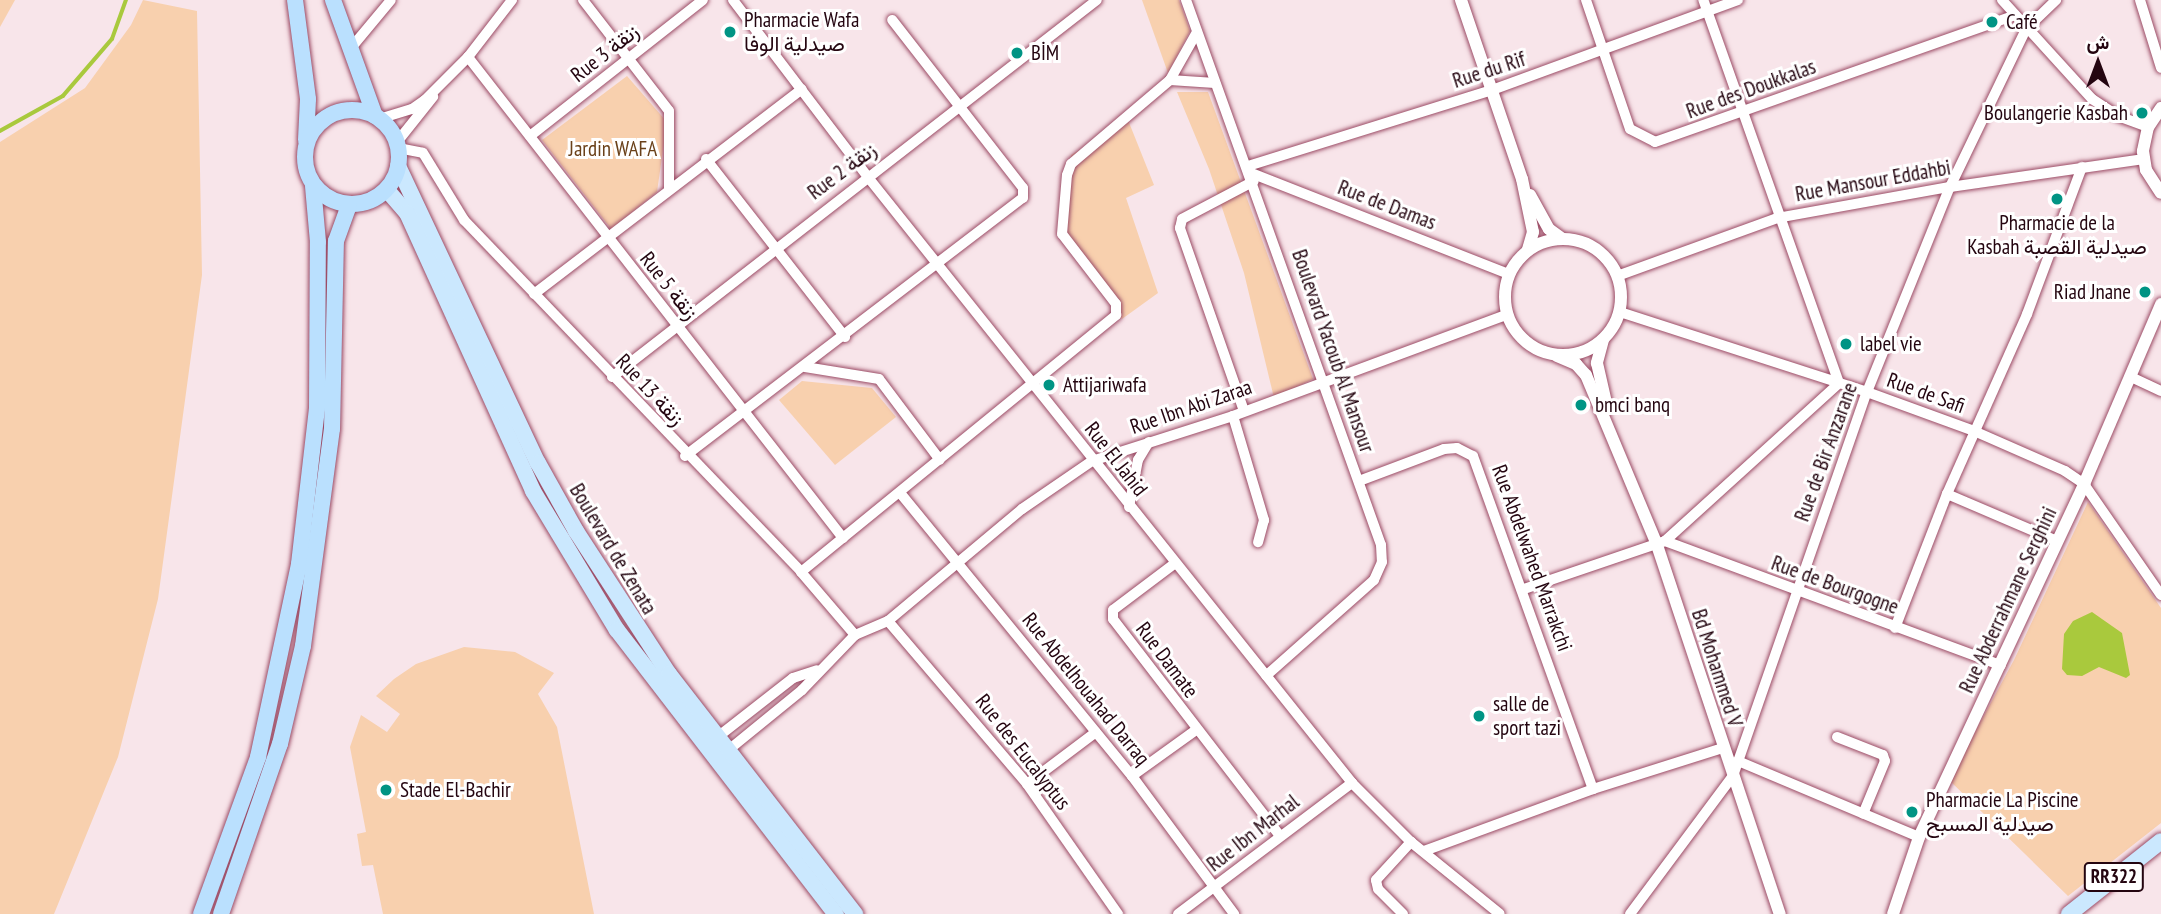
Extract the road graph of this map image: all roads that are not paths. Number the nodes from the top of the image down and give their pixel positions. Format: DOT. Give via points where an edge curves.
graph roads {
  1 [pos="295,0"];
  2 [pos="332,0"];
  3 [pos="391,0"];
  4 [pos="512,0"];
  5 [pos="583,0"];
  6 [pos="703,0"];
  7 [pos="733,0"];
  8 [pos="1097,0"];
  9 [pos="1186,0"];
  10 [pos="1461,0"];
  11 [pos="1586,0"];
  12 [pos="1703,0"];
  13 [pos="1738,0"];
  14 [pos="2002,0"];
  15 [pos="2056,0"];
  16 [pos="2140,0"];
  17 [pos="1707,12"];
  18 [pos="2015,15"];
  19 [pos="892,20"];
  20 [pos="2026,29"];
  21 [pos="1197,32"];
  22 [pos="351,48"];
  23 [pos="1601,52"];
  24 [pos="468,57"];
  25 [pos="629,58"];
  26 [pos="2161,68"];
  27 [pos="1170,80"];
  28 [pos="1215,83"];
  29 [pos="439,88"];
  30 [pos="802,89"];
  31 [pos="1492,90"];
  32 [pos="961,107"];
  33 [pos="2161,108"];
  34 [pos="1741,111"];
  35 [pos="377,117"];
  36 [pos="2148,127"];
  37 [pos="530,136"];
  38 [pos="398,145"];
  39 [pos="305,148"];
  40 [pos="706,159"];
  41 [pos="2144,159"];
  42 [pos="398,166"];
  43 [pos="2082,167"];
  44 [pos="1251,173"];
  45 [pos="867,176"];
  46 [pos="1522,179"];
  47 [pos="313,186"];
  48 [pos="1950,187"];
  49 [pos="669,188"];
  50 [pos="387,190"];
  51 [pos="2161,193"];
  52 [pos="349,205"];
  53 [pos="1777,218"];
  54 [pos="606,237"];
  55 [pos="1563,239"];
  56 [pos="775,246"];
  57 [pos="1528,250"];
  58 [pos="937,262"];
  59 [pos="1508,274"];
  60 [pos="1617,276"];
  61 [pos="534,294"];
  62 [pos="2161,304"];
  63 [pos="1619,312"];
  64 [pos="1506,315"];
  65 [pos="676,326"];
  66 [pos="845,337"];
  67 [pos="1603,340"];
  68 [pos="1557,356"];
  69 [pos="805,367"];
  70 [pos="612,377"];
  71 [pos="2131,377"];
  72 [pos="1321,380"];
  73 [pos="1839,383"];
  74 [pos="1032,384"];
  75 [pos="2161,391"];
  76 [pos="1867,392"];
  77 [pos="1244,411"];
  78 [pos="744,412"];
  79 [pos="1233,416"];
  80 [pos="1975,431"];
  81 [pos="1613,435"];
  82 [pos="1149,442"];
  83 [pos="685,456"];
  84 [pos="940,460"];
  85 [pos="1092,461"];
  86 [pos="1359,481"];
  87 [pos="2084,484"];
  88 [pos="901,494"];
  89 [pos="1947,494"];
  90 [pos="1129,507"];
  91 [pos="844,538"];
  92 [pos="2057,541"];
  93 [pos="1258,542"];
  94 [pos="1661,543"];
  95 [pos="956,561"];
  96 [pos="1174,564"];
  97 [pos="801,572"];
  98 [pos="1524,589"];
  99 [pos="1796,590"];
  100 [pos="2161,595"];
  101 [pos="888,621"];
  102 [pos="287,627"];
  103 [pos="1895,628"];
  104 [pos="306,632"];
  105 [pos="855,635"];
  106 [pos="2001,665"];
  107 [pos="817,670"];
  108 [pos="1266,677"];
  109 [pos="683,707"];
  110 [pos="1196,730"];
  111 [pos="1096,732"];
  112 [pos="1837,737"];
  113 [pos="710,742"];
  114 [pos="1723,748"];
  115 [pos="721,757"];
  116 [pos="1738,761"];
  117 [pos="1132,776"];
  118 [pos="1733,776"];
  119 [pos="1352,783"];
  120 [pos="1027,784"];
  121 [pos="1593,789"];
  122 [pos="1863,814"];
  123 [pos="1280,836"];
  124 [pos="1919,837"];
  125 [pos="2161,841"];
  126 [pos="1411,842"];
  127 [pos="1424,851"];
  128 [pos="222,862"];
  129 [pos="239,866"];
  130 [pos="1213,888"];
  131 [pos="201,914"];
  132 [pos="221,914"];
  133 [pos="836,914"];
  134 [pos="855,914"];
  135 [pos="1118,914"];
  136 [pos="1178,914"];
  137 [pos="1234,914"];
  138 [pos="1404,914"];
  139 [pos="1500,914"];
  140 [pos="1630,914"];
  141 [pos="1780,914"];
  142 [pos="1893,914"];
  143 [pos="2069,914"];
  1 -- 39 [label="highway" via="308,99"];
  2 -- 22 [label="highway"];
  3 -- 22 [label="street"];
  4 -- 24 [label="street"];
  5 -- 25 [label="street"];
  6 -- 25 [label="street, Rue 3 زنقة"];
  7 -- 30 [label="street, Rue El Jahid"];
  8 -- 32 [label="street, Rue 2 زنقة"];
  9 -- 21 [label="street, Boulevard Yacoub Al Mansour"];
  10 -- 31 [label="street"];
  11 -- 23 [label="street, Rue des Doukkalas"];
  12 -- 17 [label="street"];
  13 -- 17 [label="street, Rue du Rif"];
  14 -- 18 [label="street"];
  15 -- 20 [label="street, Rue de Bir Anzarane"];
  16 -- 26 [label="street"];
  17 -- 23 [label="street, Rue du Rif"];
  17 -- 34 [label="street"];
  18 -- 20 [label="street"];
  18 -- 34 [label="street, Rue des Doukkalas"];
  19 -- 32 [label="street"];
  20 -- 36 [label="street" via="2091,99"];
  20 -- 48 [label="street, Rue de Bir Anzarane"];
  21 -- 27 [label="street"];
  21 -- 28 [label="street, Boulevard Yacoub Al Mansour"];
  22 -- 35 [label="highway"];
  23 -- 31 [label="street, Rue du Rif"];
  23 -- 34 [label="street, Rue des Doukkalas" via="1630,129 1644,139 1663,141"];
  24 -- 29 [label="street"];
  24 -- 37 [label="street, Rue 5 زنقة"];
  25 -- 37 [label="street, Rue 3 زنقة"];
  25 -- 49 [label="street" via="672,119"];
  27 -- 28 [label="street"];
  27 -- 74 [label="street" via="1071,164 1062,234 1118,310"];
  28 -- 44 [label="street, Boulevard Yacoub Al Mansour"];
  29 -- 35 [label="street" via="412,109"];
  29 -- 38 [label="street"];
  30 -- 40 [label="street"];
  30 -- 45 [label="street, Rue El Jahid"];
  31 -- 44 [label="street, Rue du Rif"];
  31 -- 46 [label="street"];
  32 -- 45 [label="street, Rue 2 زنقة"];
  32 -- 58 [label="street" via="1025,194"];
  33 -- 36 [label="street"];
  34 -- 53 [label="street"];
  35 -- 38 [label="highway"];
  35 -- 39 [label="highway" via="361,111 332,114 315,128"];
  36 -- 41 [label="street"];
  37 -- 54 [label="street, Rue 5 زنقة"];
  38 -- 42 [label="highway"];
  38 -- 61 [label="street, Rue 13 زنقة" via="423,153 464,220"];
  39 -- 47 [label="highway" via="305,168"];
  40 -- 49 [label="street"];
  40 -- 56 [label="street"];
  41 -- 43 [label="street, Rue Mansour Eddahbi"];
  41 -- 51 [label="street"];
  42 -- 50 [label="highway"];
  42 -- 109 [label="main road, Boulevard de Zenata" via="538,463"];
  43 -- 48 [label="street, Rue Mansour Eddahbi"];
  43 -- 80 [label="street" via="2027,314"];
  44 -- 59 [label="street, Rue de Damas"];
  44 -- 72 [label="street, Boulevard Yacoub Al Mansour"];
  44 -- 77 [label="street, Rue du Rif" via="1182,219 1180,228"];
  45 -- 56 [label="street, Rue 2 زنقة"];
  45 -- 58 [label="street, Rue El Jahid"];
  46 -- 55 [label="street" via="1549,229"];
  46 -- 57 [label="street" via="1532,226"];
  47 -- 52 [label="highway"];
  47 -- 102 [label="highway" via="318,232 317,408 308,501"];
  48 -- 53 [label="street, Rue Mansour Eddahbi"];
  48 -- 76 [label="street, Rue de Bir Anzarane"];
  49 -- 54 [label="street"];
  50 -- 52 [label="highway"];
  50 -- 109 [label="main road, Boulevard de Zenata" via="407,213 533,491 617,629"];
  52 -- 104 [label="highway" via="335,241 332,429"];
  53 -- 60 [label="street, Rue Mansour Eddahbi"];
  53 -- 73 [label="street"];
  54 -- 61 [label="street"];
  54 -- 65 [label="street, Rue 5 زنقة"];
  55 -- 57 [label="street"];
  55 -- 60 [label="street" via="1602,254"];
  56 -- 65 [label="street, Rue 2 زنقة"];
  56 -- 66 [label="street"];
  57 -- 59 [label="street"];
  58 -- 66 [label="street"];
  58 -- 74 [label="street, Rue El Jahid"];
  59 -- 64 [label="street"];
  60 -- 63 [label="street"];
  61 -- 70 [label="street, Rue 13 زنقة"];
  62 -- 71 [label="street, Rue Abderrahmane Serghini"];
  63 -- 67 [label="street"];
  63 -- 73 [label="street, Rue de Safi"];
  64 -- 68 [label="street" via="1525,343"];
  64 -- 72 [label="street, Rue Ibn Abi Zaraa"];
  65 -- 70 [label="street, Rue 2 زنقة"];
  65 -- 78 [label="street, Rue 5 زنقة"];
  66 -- 69 [label="street"];
  67 -- 68 [label="street" via="1589,350"];
  67 -- 81 [label="street, Bd Mohammed V" via="1597,363"];
  68 -- 81 [label="street, Bd Mohammed V" via="1581,369"];
  69 -- 78 [label="street"];
  69 -- 84 [label="street" via="879,379"];
  70 -- 83 [label="street, Rue 13 زنقة"];
  71 -- 75 [label="street"];
  71 -- 87 [label="street, Rue Abderrahmane Serghini"];
  72 -- 77 [label="street, Rue Ibn Abi Zaraa"];
  72 -- 86 [label="street, Boulevard Yacoub Al Mansour"];
  73 -- 76 [label="street, Rue de Safi"];
  73 -- 94 [label="street"];
  74 -- 84 [label="street"];
  74 -- 85 [label="street, Rue El Jahid"];
  76 -- 80 [label="street, Rue de Safi"];
  76 -- 99 [label="street, Rue de Bir Anzarane"];
  77 -- 79 [label="street, Rue Ibn Abi Zaraa"];
  78 -- 83 [label="street"];
  78 -- 91 [label="street, Rue 5 زنقة"];
  79 -- 82 [label="street, Rue Ibn Abi Zaraa"];
  79 -- 93 [label="street" via="1264,520"];
  80 -- 87 [label="street, Rue de Safi"];
  80 -- 89 [label="street"];
  81 -- 94 [label="street, Bd Mohammed V"];
  82 -- 85 [label="street, Rue Ibn Abi Zaraa"];
  82 -- 90 [label="street" via="1135,467"];
  83 -- 97 [label="street, Rue 13 زنقة"];
  84 -- 88 [label="street"];
  85 -- 90 [label="street, Rue El Jahid"];
  85 -- 95 [label="street, Rue Ibn Abi Zaraa"];
  86 -- 98 [label="street, Rue Abdelwahed Marrakchi" via="1444,449 1457,448 1473,456"];
  86 -- 108 [label="street, Boulevard Yacoub Al Mansour" via="1381,545 1381,568 1332,620"];
  87 -- 92 [label="street, Rue Abderrahmane Serghini"];
  87 -- 100 [label="street, Rue de Safi"];
  88 -- 91 [label="street"];
  88 -- 95 [label="street, Rue Abdelhouahad Darraq"];
  89 -- 92 [label="street"];
  89 -- 103 [label="street"];
  90 -- 96 [label="street, Rue El Jahid"];
  91 -- 97 [label="street"];
  92 -- 106 [label="street, Rue Abderrahmane Serghini"];
  94 -- 98 [label="street"];
  94 -- 99 [label="street, Rue de Bourgogne"];
  94 -- 114 [label="street, Bd Mohammed V"];
  95 -- 101 [label="street, Rue Ibn Abi Zaraa"];
  95 -- 111 [label="street, Rue Abdelhouahad Darraq"];
  96 -- 108 [label="street, Rue El Jahid"];
  96 -- 110 [label="street, Rue Damate" via="1113,610 1112,619"];
  97 -- 105 [label="street, Rue 13 زنقة"];
  98 -- 121 [label="street, Rue Abdelwahed Marrakchi"];
  99 -- 103 [label="street, Rue de Bourgogne"];
  99 -- 116 [label="street, Rue de Bir Anzarane"];
  101 -- 105 [label="street"];
  101 -- 120 [label="street, Rue des Eucalyptus"];
  102 -- 104 [label="highway"];
  102 -- 128 [label="highway" via="258,757"];
  103 -- 106 [label="street, Rue de Bourgogne"];
  104 -- 129 [label="highway" via="280,744"];
  105 -- 107 [label="street"];
  106 -- 124 [label="street, Rue Abderrahmane Serghini"];
  107 -- 113 [label="street" via="793,678"];
  107 -- 115 [label="street" via="802,690"];
  108 -- 119 [label="street, Rue El Jahid"];
  109 -- 113 [label="main road, Boulevard de Zenata"];
  110 -- 117 [label="street, Rue Damate"];
  110 -- 123 [label="street"];
  111 -- 117 [label="street, Rue Abdelhouahad Darraq"];
  111 -- 120 [label="street"];
  112 -- 122 [label="street" via="1883,755 1885,761"];
  113 -- 115 [label="main road, Boulevard de Zenata"];
  114 -- 118 [label="street, Bd Mohammed V"];
  114 -- 121 [label="street"];
  115 -- 133 [label="main road, Boulevard de Zenata"];
  115 -- 134 [label="main road, Boulevard de Zenata"];
  116 -- 118 [label="street, Rue de Bir Anzarane"];
  116 -- 122 [label="street"];
  117 -- 130 [label="street, Rue Abdelhouahad Darraq"];
  118 -- 140 [label="street, Rue de Bir Anzarane"];
  118 -- 141 [label="street, Bd Mohammed V"];
  119 -- 123 [label="street, Rue Ibn Marhal"];
  119 -- 126 [label="street, Rue El Jahid"];
  120 -- 135 [label="street, Rue des Eucalyptus"];
  121 -- 127 [label="street"];
  122 -- 124 [label="street"];
  123 -- 130 [label="street, Rue Ibn Marhal"];
  124 -- 142 [label="street, Rue Abderrahmane Serghini"];
  125 -- 143 [label="main road, RR322"];
  126 -- 127 [label="street, Rue El Jahid"];
  126 -- 138 [label="street" via="1376,880 1378,889"];
  127 -- 139 [label="street, Rue El Jahid"];
  128 -- 129 [label="highway"];
  128 -- 131 [label="highway"];
  129 -- 132 [label="highway"];
  130 -- 136 [label="street, Rue Ibn Marhal"];
  130 -- 137 [label="street, Rue Abdelhouahad Darraq"];
}
